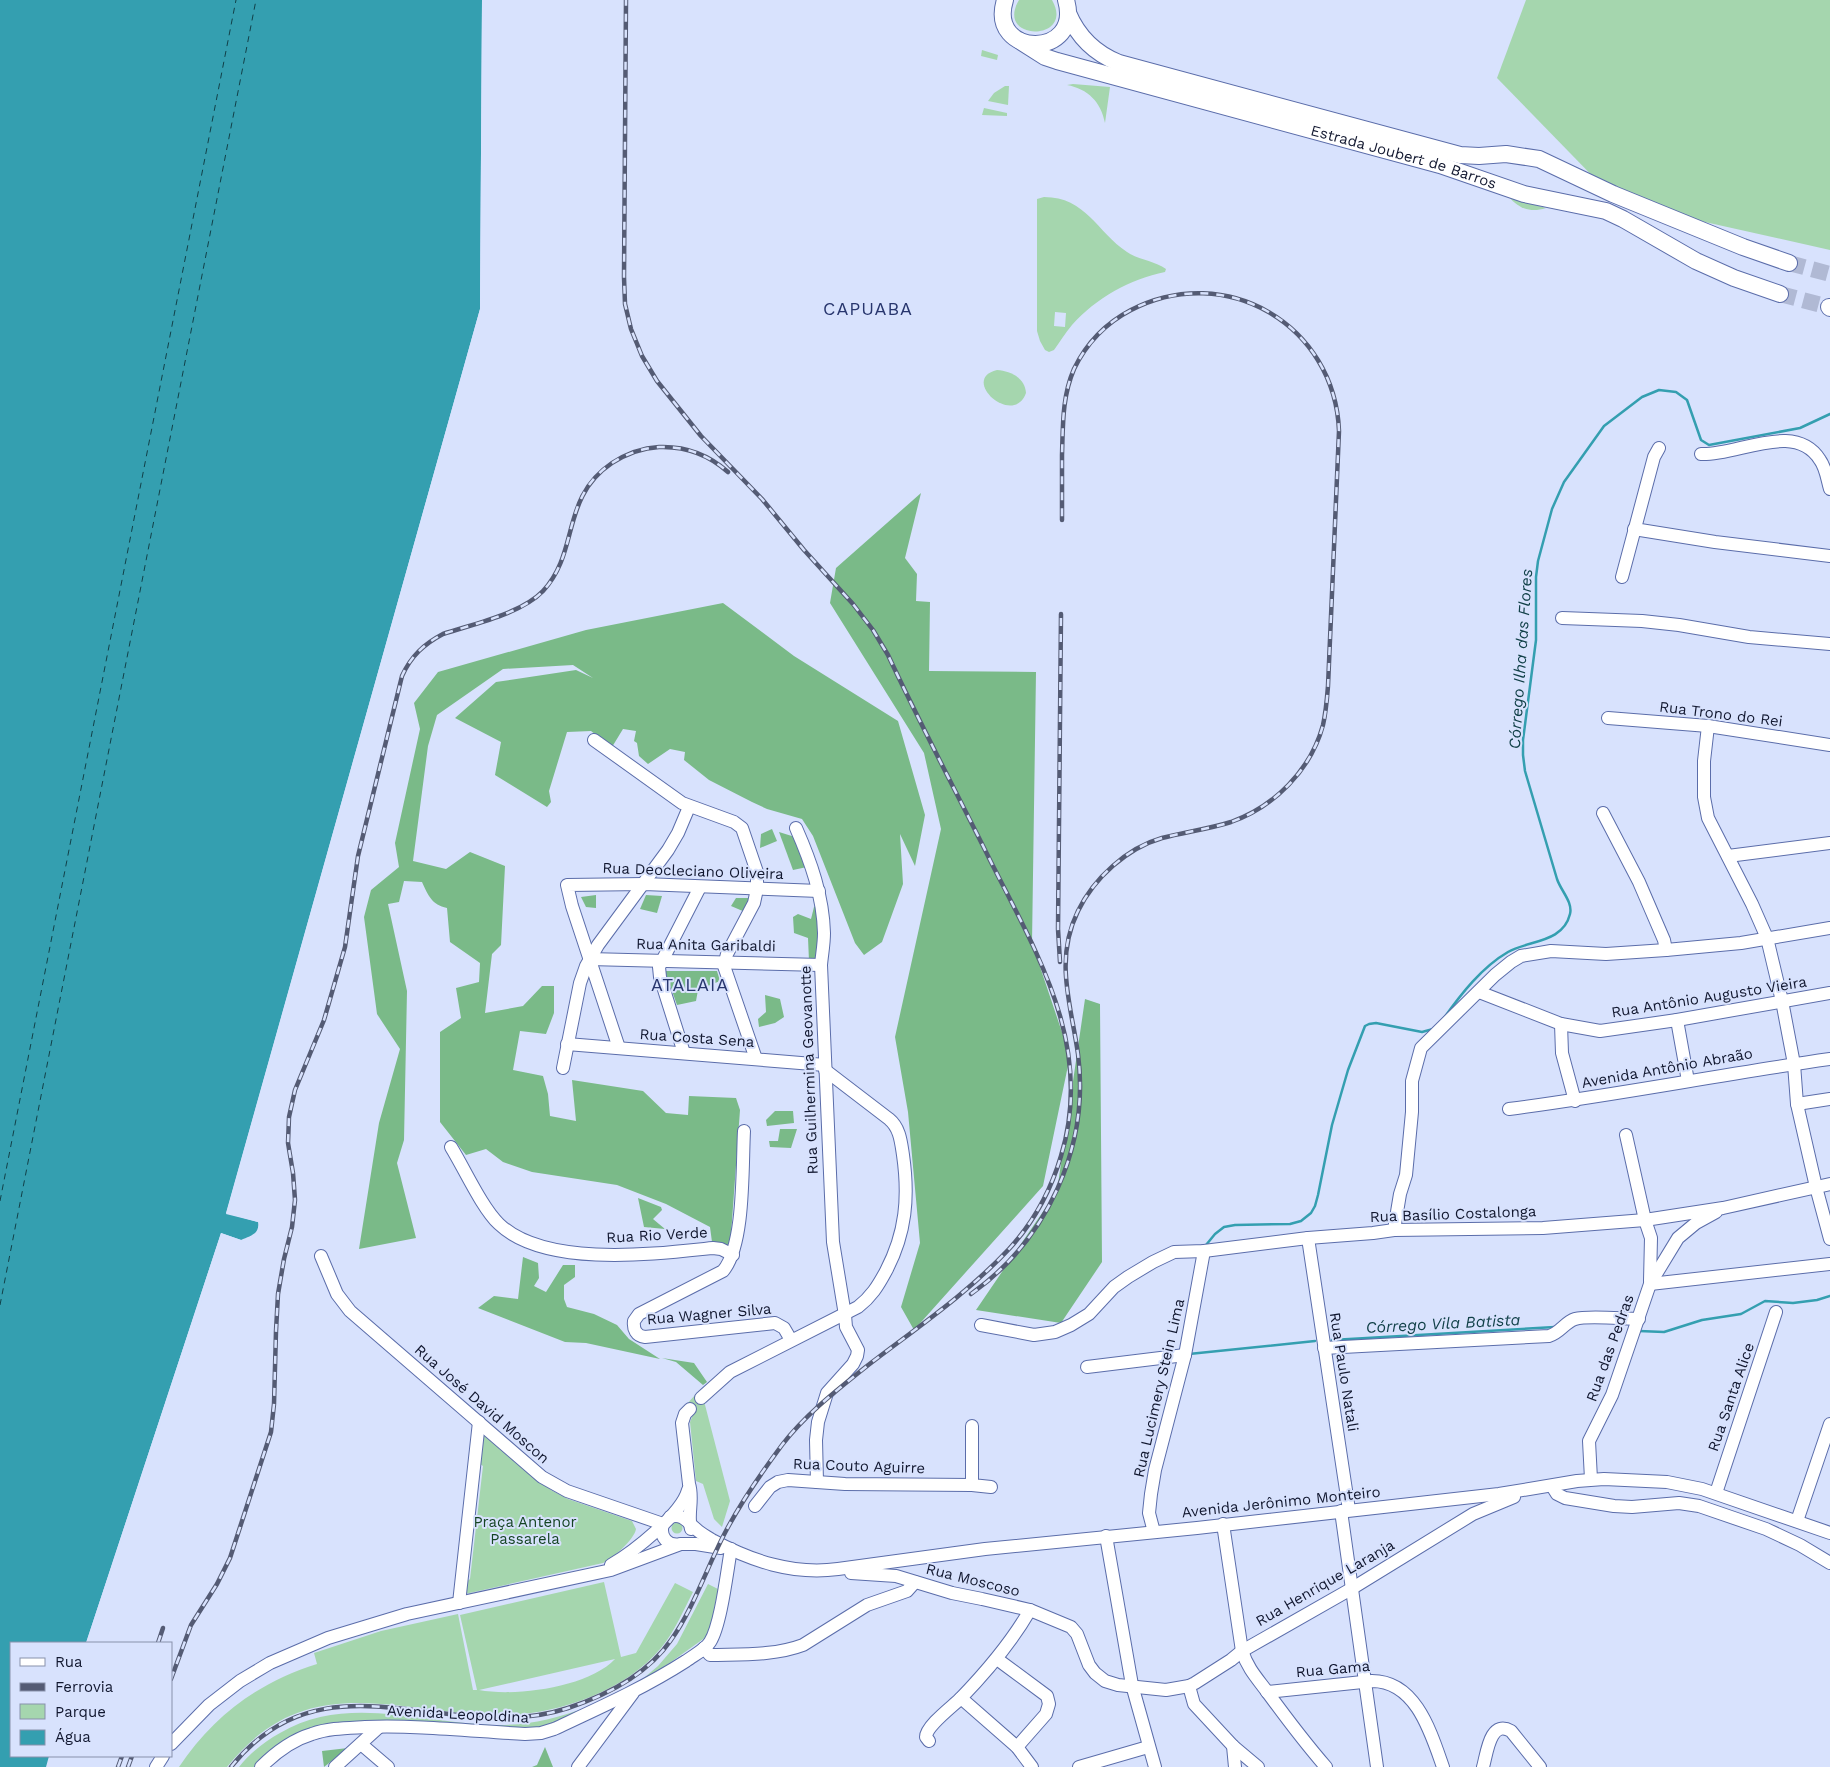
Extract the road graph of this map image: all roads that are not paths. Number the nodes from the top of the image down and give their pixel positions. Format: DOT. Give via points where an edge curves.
graph roads {
  1 [pos="1006,0"];
  2 [pos="1067,6"];
  3 [pos="1020,41"];
  4 [pos="1789,262"];
  5 [pos="1780,294"];
  6 [pos="1658,448"];
  7 [pos="1701,454"];
  8 [pos="1827,468"];
  9 [pos="1830,489"];
  10 [pos="1634,529"];
  11 [pos="1830,556"];
  12 [pos="1622,577"];
  13 [pos="1562,618"];
  14 [pos="1830,644"];
  15 [pos="1608,718"];
  16 [pos="1708,726"];
  17 [pos="594,740"];
  18 [pos="1830,745"];
  19 [pos="689,807"];
  20 [pos="1603,813"];
  21 [pos="796,828"];
  22 [pos="1830,843"];
  23 [pos="1728,856"];
  24 [pos="644,884"];
  25 [pos="700,887"];
  26 [pos="758,889"];
  27 [pos="820,891"];
  28 [pos="1830,928"];
  29 [pos="1767,938"];
  30 [pos="1666,950"];
  31 [pos="590,958"];
  32 [pos="662,960"];
  33 [pos="724,962"];
  34 [pos="821,964"];
  35 [pos="1479,992"];
  36 [pos="1830,993"];
  37 [pos="1782,1001"];
  38 [pos="1677,1020"];
  39 [pos="1561,1024"];
  40 [pos="567,1044"];
  41 [pos="619,1048"];
  42 [pos="684,1053"];
  43 [pos="756,1059"];
  44 [pos="1830,1059"];
  45 [pos="1794,1064"];
  46 [pos="825,1067"];
  47 [pos="563,1068"];
  48 [pos="1688,1081"];
  49 [pos="1830,1099"];
  50 [pos="1575,1101"];
  51 [pos="1797,1104"];
  52 [pos="1509,1109"];
  53 [pos="744,1131"];
  54 [pos="1626,1135"];
  55 [pos="451,1147"];
  56 [pos="1830,1184"];
  57 [pos="1816,1186"];
  58 [pos="1723,1208"];
  59 [pos="1645,1220"];
  60 [pos="1394,1230"];
  61 [pos="1308,1238"];
  62 [pos="1830,1239"];
  63 [pos="1204,1252"];
  64 [pos="733,1255"];
  65 [pos="321,1256"];
  66 [pos="1830,1264"];
  67 [pos="1650,1284"];
  68 [pos="1776,1312"];
  69 [pos="846,1314"];
  70 [pos="981,1326"];
  71 [pos="1636,1327"];
  72 [pos="791,1340"];
  73 [pos="1324,1348"];
  74 [pos="1185,1355"];
  75 [pos="1088,1367"];
  76 [pos="701,1398"];
  77 [pos="690,1409"];
  78 [pos="478,1422"];
  79 [pos="1830,1424"];
  80 [pos="972,1426"];
  81 [pos="1591,1479"];
  82 [pos="817,1482"];
  83 [pos="689,1484"];
  84 [pos="972,1485"];
  85 [pos="1552,1486"];
  86 [pos="991,1487"];
  87 [pos="1532,1489"];
  88 [pos="1716,1493"];
  89 [pos="755,1506"];
  90 [pos="1345,1511"];
  91 [pos="632,1514"];
  92 [pos="667,1521"];
  93 [pos="1796,1522"];
  94 [pos="690,1524"];
  95 [pos="1223,1524"];
  96 [pos="1154,1532"];
  97 [pos="1830,1533"];
  98 [pos="1106,1536"];
  99 [pos="681,1544"];
  100 [pos="731,1549"];
  101 [pos="624,1556"];
  102 [pos="1830,1564"];
  103 [pos="844,1568"];
  104 [pos="595,1573"];
  105 [pos="915,1582"];
  106 [pos="1351,1589"];
  107 [pos="459,1603"];
  108 [pos="1030,1610"];
  109 [pos="704,1648"];
  110 [pos="1242,1651"];
  111 [pos="997,1659"];
  112 [pos="1365,1681"];
  113 [pos="1132,1685"];
  114 [pos="1189,1686"];
  115 [pos="635,1690"];
  116 [pos="1267,1692"];
  117 [pos="961,1698"];
  118 [pos="379,1726"];
  119 [pos="929,1741"];
  120 [pos="172,1743"];
  121 [pos="361,1744"];
  122 [pos="1148,1744"];
  123 [pos="1233,1746"];
  124 [pos="1016,1747"];
  125 [pos="1098,1757"];
  126 [pos="261,1767"];
  127 [pos="335,1767"];
  128 [pos="388,1767"];
  129 [pos="578,1767"];
  130 [pos="1032,1767"];
  131 [pos="1079,1767"];
  132 [pos="1155,1767"];
  133 [pos="1235,1767"];
  134 [pos="1258,1767"];
  135 [pos="1326,1767"];
  136 [pos="1377,1767"];
  137 [pos="1443,1767"];
  138 [pos="1483,1767"];
  139 [pos="1540,1767"];
  1 -- 3 [label="main road, Estrada Joubert de Barros" via="1004,21 1010,33"];
  2 -- 3 [label="main road" via="1065,26 1052,40 1039,44"];
  2 -- 4 [label="main road, Estrada Joubert de Barros" via="1076,29 1087,43 1119,63 1460,155 1506,154 1539,159 1622,198 1736,245"];
  3 -- 5 [label="main road, Estrada Joubert de Barros" via="1057,61 1440,165 1524,194 1606,211 1715,270"];
  6 -- 10 [label="street"];
  7 -- 8 [label="street" via="1788,441 1797,442 1814,452"];
  8 -- 9 [label="street"];
  10 -- 11 [label="street"];
  10 -- 12 [label="street"];
  13 -- 14 [label="street" via="1651,622 1749,637"];
  15 -- 16 [label="street, Rua Trono do Rei"];
  16 -- 18 [label="street, Rua Trono do Rei"];
  16 -- 23 [label="street" via="1704,797 1708,818"];
  17 -- 19 [label="street"];
  19 -- 24 [label="street" via="673,842"];
  19 -- 26 [label="street" via="734,822 742,828 757,872"];
  20 -- 30 [label="street" via="1639,882"];
  21 -- 27 [label="street, Rua Guilhermina Geovanotte"];
  22 -- 23 [label="street"];
  23 -- 29 [label="street"];
  24 -- 25 [label="street, Rua Deocleciano Oliveira"];
  24 -- 31 [label="street"];
  24 -- 31 [label="street, Rua Deocleciano Oliveira" via="567,885"];
  25 -- 26 [label="street, Rua Deocleciano Oliveira"];
  25 -- 32 [label="street"];
  26 -- 27 [label="street, Rua Deocleciano Oliveira"];
  26 -- 33 [label="street" via="752,909"];
  27 -- 34 [label="street, Rua Guilhermina Geovanotte" via="824,932"];
  28 -- 29 [label="street"];
  29 -- 30 [label="street"];
  29 -- 37 [label="street"];
  30 -- 35 [label="street" via="1606,954 1551,951 1522,956 1495,975"];
  31 -- 32 [label="street, Rua Anita Garibaldi"];
  31 -- 40 [label="street" via="580,983"];
  31 -- 41 [label="street"];
  32 -- 33 [label="street, Rua Anita Garibaldi"];
  32 -- 42 [label="street" via="660,976"];
  33 -- 34 [label="street, Rua Anita Garibaldi"];
  33 -- 43 [label="street"];
  34 -- 46 [label="street, Rua Guilhermina Geovanotte"];
  35 -- 39 [label="street, Rua Antônio Augusto Vieira"];
  35 -- 60 [label="street" via="1421,1048 1412,1081 1406,1174"];
  36 -- 37 [label="street, Rua Antônio Augusto Vieira"];
  37 -- 38 [label="street, Rua Antônio Augusto Vieira"];
  37 -- 45 [label="street"];
  38 -- 39 [label="street, Rua Antônio Augusto Vieira" via="1600,1031"];
  38 -- 48 [label="street"];
  39 -- 50 [label="street" via="1562,1053"];
  40 -- 41 [label="street, Rua Costa Sena"];
  40 -- 47 [label="street"];
  41 -- 42 [label="street, Rua Costa Sena"];
  42 -- 43 [label="street, Rua Costa Sena"];
  43 -- 46 [label="street, Rua Costa Sena"];
  44 -- 45 [label="street, Avenida Antônio Abraão"];
  45 -- 48 [label="street, Avenida Antônio Abraão"];
  45 -- 51 [label="street"];
  46 -- 69 [label="street, Rua Guilhermina Geovanotte" via="831,1220"];
  46 -- 69 [label="street" via="895,1125 902,1148 905,1177 905,1218 896,1251 874,1292"];
  48 -- 50 [label="street, Avenida Antônio Abraão"];
  49 -- 51 [label="street"];
  50 -- 52 [label="street, Avenida Antônio Abraão"];
  51 -- 57 [label="street"];
  53 -- 64 [label="street" via="739,1223"];
  54 -- 59 [label="street, Rua das Pedras"];
  55 -- 64 [label="street, Rua Rio Verde" via="491,1215 504,1229 523,1240 586,1254 639,1255 717,1248"];
  56 -- 57 [label="street, Rua Basílio Costalonga"];
  57 -- 58 [label="street, Rua Basílio Costalonga"];
  57 -- 62 [label="street"];
  58 -- 59 [label="street, Rua Basílio Costalonga"];
  58 -- 67 [label="street, Rua das Pedras" via="1678,1238"];
  59 -- 60 [label="street, Rua Basílio Costalonga" via="1543,1228"];
  59 -- 67 [label="street, Rua das Pedras" via="1651,1238"];
  60 -- 61 [label="street, Rua Basílio Costalonga"];
  61 -- 63 [label="street, Rua Basílio Costalonga"];
  61 -- 73 [label="street, Rua Paulo Natali"];
  63 -- 70 [label="street, Rua Basílio Costalonga" via="1174,1252 1153,1262 1114,1287 1089,1314 1054,1332 1034,1335"];
  63 -- 74 [label="street, Rua Lucimery Stein Lima"];
  64 -- 72 [label="street, Rua Wagner Silva" via="722,1271 640,1314 634,1321 636,1332 645,1337 775,1323 784,1328"];
  65 -- 78 [label="street, Rua José David Moscon" via="345,1306"];
  66 -- 67 [label="street"];
  67 -- 71 [label="street, Rua das Pedras"];
  68 -- 88 [label="street, Rua Santa Alice"];
  69 -- 72 [label="street"];
  69 -- 82 [label="street, Rua Guilhermina Geovanotte" via="846,1327 857,1345 857,1356 827,1392 816,1432"];
  71 -- 73 [label="street" via="1577,1319 1549,1336"];
  71 -- 81 [label="street, Rua das Pedras" via="1612,1395 1589,1441"];
  72 -- 76 [label="street" via="730,1372"];
  73 -- 90 [label="street, Rua Paulo Natali"];
  74 -- 75 [label="street"];
  74 -- 96 [label="street, Rua Lucimery Stein Lima" via="1155,1470 1149,1513"];
  77 -- 83 [label="street" via="682,1423"];
  78 -- 91 [label="street, Rua José David Moscon" via="551,1483"];
  78 -- 107 [label="street"];
  79 -- 93 [label="street"];
  80 -- 84 [label="street"];
  81 -- 85 [label="street, Avenida Jerônimo Monteiro"];
  81 -- 88 [label="street, Avenida Jerônimo Monteiro" via="1668,1482"];
  82 -- 84 [label="street, Rua Couto Aguirre"];
  82 -- 89 [label="street, Rua Couto Aguirre" via="778,1482"];
  83 -- 92 [label="street, Avenida Jerônimo Monteiro" via="685,1501"];
  83 -- 94 [label="street" via="692,1499"];
  84 -- 86 [label="street, Rua Couto Aguirre"];
  85 -- 87 [label="street, Avenida Jerônimo Monteiro"];
  85 -- 102 [label="street" via="1565,1498 1614,1506 1679,1503 1699,1506 1766,1529"];
  87 -- 90 [label="street, Avenida Jerônimo Monteiro"];
  87 -- 106 [label="street, Rua Henrique Laranja" via="1472,1514"];
  88 -- 93 [label="street, Avenida Jerônimo Monteiro"];
  90 -- 95 [label="street, Avenida Jerônimo Monteiro"];
  90 -- 106 [label="street, Rua Paulo Natali"];
  91 -- 92 [label="street, Rua José David Moscon"];
  91 -- 101 [label="street" via="640,1522 641,1530"];
  92 -- 94 [label="street" via="681,1516"];
  92 -- 99 [label="street" via="662,1535 666,1542"];
  92 -- 101 [label="street, Avenida Jerônimo Monteiro"];
  93 -- 97 [label="street, Avenida Jerônimo Monteiro"];
  94 -- 99 [label="street" via="690,1537"];
  94 -- 100 [label="street, Avenida Jerônimo Monteiro"];
  95 -- 96 [label="street, Avenida Jerônimo Monteiro"];
  95 -- 110 [label="street"];
  96 -- 98 [label="street, Avenida Jerônimo Monteiro"];
  98 -- 103 [label="street, Avenida Jerônimo Monteiro"];
  98 -- 113 [label="street"];
  99 -- 100 [label="street, Avenida Jerônimo Monteiro"];
  99 -- 104 [label="street, Avenida Jerônimo Monteiro" via="612,1570"];
  100 -- 103 [label="street, Avenida Jerônimo Monteiro" via="798,1570"];
  100 -- 109 [label="street" via="712,1639"];
  101 -- 104 [label="street, Avenida Jerônimo Monteiro"];
  103 -- 105 [label="street" via="857,1574 891,1574"];
  104 -- 107 [label="street, Avenida Jerônimo Monteiro"];
  105 -- 108 [label="street, Rua Moscoso" via="952,1594"];
  105 -- 109 [label="street, Rua Moscoso" via="907,1591 867,1605 803,1645 770,1652 710,1655"];
  106 -- 110 [label="street, Rua Henrique Laranja"];
  106 -- 112 [label="street, Rua Paulo Natali"];
  107 -- 120 [label="street, Avenida Jerônimo Monteiro" via="349,1630 270,1663 224,1692"];
  108 -- 111 [label="street"];
  108 -- 113 [label="street, Rua Moscoso" via="1071,1627 1089,1665 1105,1681"];
  109 -- 115 [label="street, Avenida Leopoldina"];
  110 -- 114 [label="street, Rua Henrique Laranja"];
  110 -- 116 [label="street" via="1254,1676"];
  111 -- 117 [label="street"];
  111 -- 124 [label="street" via="1047,1696 1049,1704 1046,1714"];
  112 -- 116 [label="street, Rua Gama"];
  112 -- 136 [label="street, Rua Paulo Natali"];
  112 -- 137 [label="street, Rua Gama" via="1393,1685 1408,1695 1435,1744"];
  113 -- 114 [label="street, Rua Henrique Laranja" via="1166,1690"];
  113 -- 122 [label="street"];
  114 -- 123 [label="street" via="1194,1704"];
  115 -- 118 [label="street, Avenida Leopoldina" via="541,1733"];
  115 -- 129 [label="street"];
  116 -- 135 [label="street"];
  117 -- 119 [label="street" via="928,1729"];
  117 -- 124 [label="street"];
  118 -- 121 [label="street"];
  118 -- 126 [label="street, Avenida Leopoldina" via="312,1733 284,1747"];
  121 -- 127 [label="street"];
  121 -- 128 [label="street"];
  122 -- 125 [label="street"];
  122 -- 131 [label="street"];
  122 -- 132 [label="street"];
  123 -- 133 [label="street"];
  123 -- 134 [label="street"];
  124 -- 130 [label="street"];
  138 -- 139 [label="street" via="1494,1732 1505,1727"];
}
